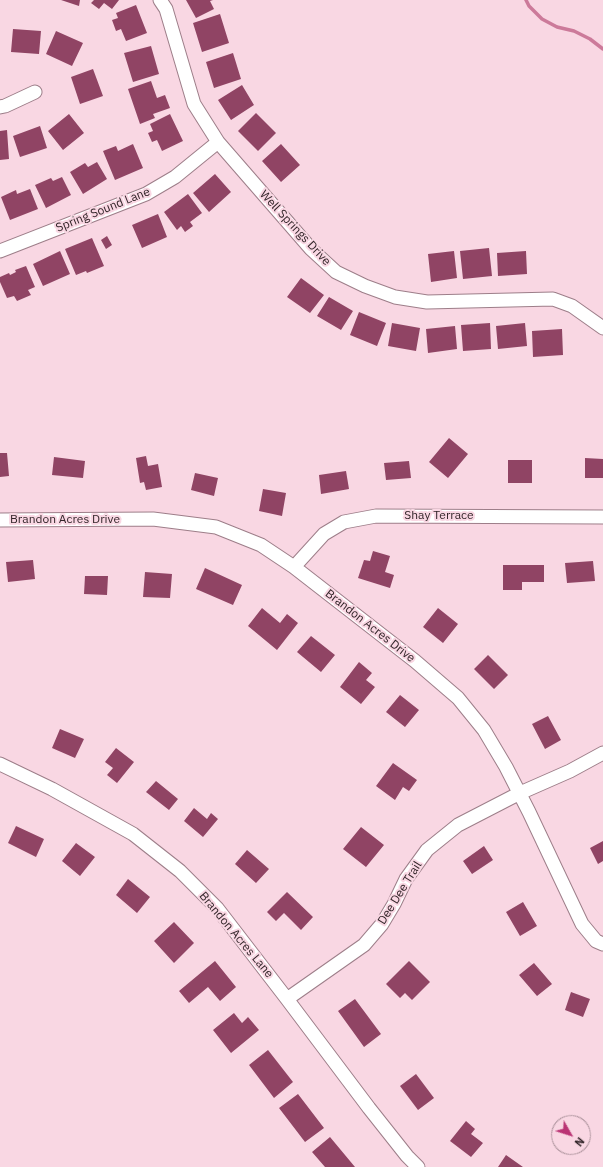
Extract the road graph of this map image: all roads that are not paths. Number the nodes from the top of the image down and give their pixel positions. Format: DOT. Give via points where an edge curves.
graph roads {
  1 [pos="160,0"];
  2 [pos="35,92"];
  3 [pos="0,107"];
  4 [pos="218,142"];
  5 [pos="0,251"];
  6 [pos="603,328"];
  7 [pos="603,517"];
  8 [pos="0,520"];
  9 [pos="294,567"];
  10 [pos="603,753"];
  11 [pos="0,764"];
  12 [pos="520,793"];
  13 [pos="603,944"];
  14 [pos="288,999"];
  15 [pos="418,1167"];
  1 -- 4 [label="street, Well Springs Drive" via="166,9 194,104"];
  2 -- 3 [label="street"];
  4 -- 5 [label="street, Spring Sound Lane" via="175,177 146,194"];
  4 -- 6 [label="street, Well Springs Drive" via="311,249 336,272 395,297 426,302 552,299 572,306"];
  7 -- 9 [label="street, Shay Terrace" via="376,516 344,522 324,534"];
  8 -- 9 [label="street, Brandon Acres Drive" via="153,519 216,527 261,545"];
  9 -- 12 [label="street, Brandon Acres Drive" via="415,661 458,698 484,730"];
  10 -- 12 [label="street, Dee Dee Trail"];
  11 -- 14 [label="street, Brandon Acres Lane" via="52,788 133,834 180,871 217,908"];
  12 -- 13 [label="street, Brandon Acres Drive" via="582,924 596,941"];
  12 -- 14 [label="street, Dee Dee Trail" via="458,825 427,850 406,878 382,924 364,945"];
  14 -- 15 [label="street, Brandon Acres Lane" via="369,1108"];
}
